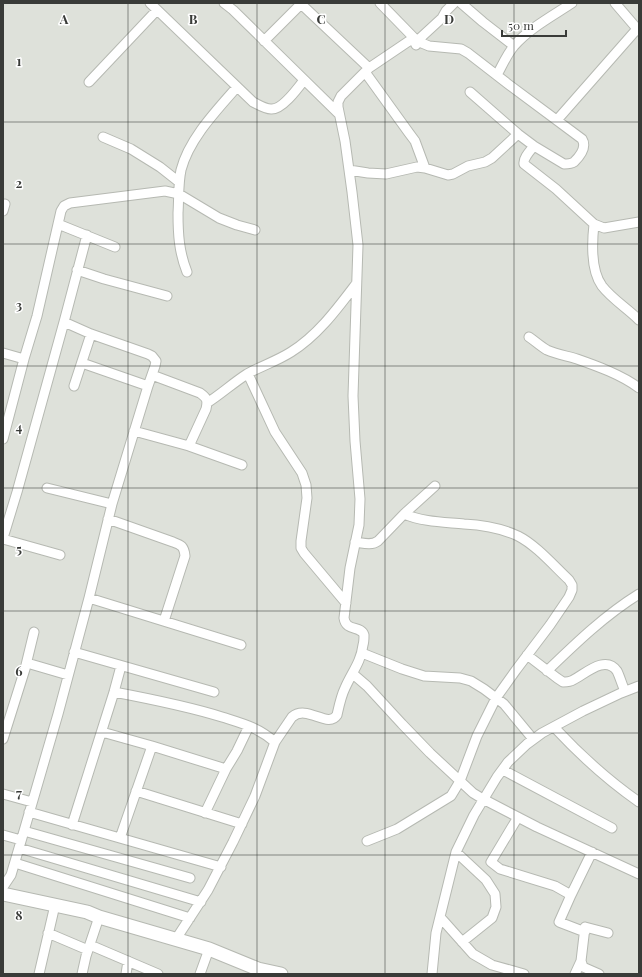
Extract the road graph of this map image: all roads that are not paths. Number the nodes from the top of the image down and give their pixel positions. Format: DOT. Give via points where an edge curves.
graph roads {
  1 [pos="224,3"];
  2 [pos="239,3"];
  3 [pos="380,3"];
  4 [pos="454,3"];
  5 [pos="461,3"];
  6 [pos="572,3"];
  7 [pos="615,3"];
  8 [pos="301,4"];
  9 [pos="153,6"];
  10 [pos="233,10"];
  11 [pos="638,30"];
  12 [pos="264,41"];
  13 [pos="416,43"];
  14 [pos="514,46"];
  15 [pos="367,70"];
  16 [pos="497,75"];
  17 [pos="304,80"];
  18 [pos="89,82"];
  19 [pos="237,87"];
  20 [pos="470,92"];
  21 [pos="340,114"];
  22 [pos="557,120"];
  23 [pos="518,134"];
  24 [pos="103,137"];
  25 [pos="534,146"];
  26 [pos="425,168"];
  27 [pos="349,170"];
  28 [pos="179,182"];
  29 [pos="179,194"];
  30 [pos="639,222"];
  31 [pos="58,224"];
  32 [pos="594,224"];
  33 [pos="255,230"];
  34 [pos="86,235"];
  35 [pos="115,247"];
  36 [pos="78,270"];
  37 [pos="187,272"];
  38 [pos="356,284"];
  39 [pos="167,296"];
  40 [pos="639,320"];
  41 [pos="64,322"];
  42 [pos="91,334"];
  43 [pos="530,337"];
  44 [pos="3,353"];
  45 [pos="24,359"];
  46 [pos="82,362"];
  47 [pos="248,374"];
  48 [pos="152,375"];
  49 [pos="74,386"];
  50 [pos="148,386"];
  51 [pos="639,388"];
  52 [pos="208,403"];
  53 [pos="134,431"];
  54 [pos="3,439"];
  55 [pos="189,446"];
  56 [pos="242,465"];
  57 [pos="435,486"];
  58 [pos="47,488"];
  59 [pos="112,504"];
  60 [pos="404,514"];
  61 [pos="108,519"];
  62 [pos="3,538"];
  63 [pos="355,542"];
  64 [pos="60,555"];
  65 [pos="639,594"];
  66 [pos="89,598"];
  67 [pos="346,603"];
  68 [pos="164,621"];
  69 [pos="34,632"];
  70 [pos="241,645"];
  71 [pos="74,652"];
  72 [pos="362,653"];
  73 [pos="527,655"];
  74 [pos="27,663"];
  75 [pos="121,666"];
  76 [pos="547,671"];
  77 [pos="353,674"];
  78 [pos="68,675"];
  79 [pos="638,690"];
  80 [pos="114,692"];
  81 [pos="214,692"];
  82 [pos="625,692"];
  83 [pos="496,698"];
  84 [pos="249,726"];
  85 [pos="554,726"];
  86 [pos="102,732"];
  87 [pos="3,739"];
  88 [pos="533,739"];
  89 [pos="275,742"];
  90 [pos="152,746"];
  91 [pos="226,769"];
  92 [pos="503,770"];
  93 [pos="460,780"];
  94 [pos="136,791"];
  95 [pos="3,794"];
  96 [pos="483,799"];
  97 [pos="32,802"];
  98 [pos="639,802"];
  99 [pos="29,812"];
  100 [pos="205,813"];
  101 [pos="518,817"];
  102 [pos="72,824"];
  103 [pos="242,824"];
  104 [pos="612,828"];
  105 [pos="24,830"];
  106 [pos="3,835"];
  107 [pos="120,838"];
  108 [pos="367,841"];
  109 [pos="20,844"];
  110 [pos="456,852"];
  111 [pos="592,852"];
  112 [pos="14,862"];
  113 [pos="221,867"];
  114 [pos="639,874"];
  115 [pos="190,878"];
  116 [pos="3,887"];
  117 [pos="3,894"];
  118 [pos="571,895"];
  119 [pos="200,902"];
  120 [pos="54,905"];
  121 [pos="99,917"];
  122 [pos="440,917"];
  123 [pos="190,918"];
  124 [pos="585,932"];
  125 [pos="48,933"];
  126 [pos="608,933"];
  127 [pos="176,939"];
  128 [pos="462,942"];
  129 [pos="89,947"];
  130 [pos="209,950"];
  131 [pos="128,961"];
  132 [pos="581,961"];
  133 [pos="257,972"];
  134 [pos="39,974"];
  135 [pos="82,974"];
  136 [pos="126,974"];
  137 [pos="158,974"];
  138 [pos="200,974"];
  139 [pos="281,974"];
  140 [pos="432,974"];
  141 [pos="524,974"];
  142 [pos="575,974"];
  143 [pos="599,974"];
  1 -- 10 [label="street"];
  2 -- 10 [label="street"];
  3 -- 13 [label="street"];
  4 -- 13 [label="street"];
  5 -- 14 [label="street"];
  6 -- 14 [label="street" via="536,27"];
  7 -- 11 [label="street"];
  8 -- 12 [label="street"];
  8 -- 15 [label="street"];
  9 -- 18 [label="street"];
  9 -- 19 [label="street"];
  10 -- 12 [label="street"];
  11 -- 22 [label="street"];
  12 -- 17 [label="street"];
  13 -- 15 [label="street" via="413,40 409,41"];
  13 -- 16 [label="street" via="461,49"];
  14 -- 16 [label="street"];
  15 -- 21 [label="street" via="341,96 338,102"];
  15 -- 26 [label="street" via="415,141"];
  16 -- 22 [label="street"];
  17 -- 19 [label="street" via="285,102 272,109 253,102"];
  17 -- 21 [label="street"];
  19 -- 28 [label="street" via="195,139 181,169"];
  20 -- 23 [label="street"];
  21 -- 27 [label="street"];
  22 -- 25 [label="street" via="585,143 574,162 564,164"];
  23 -- 25 [label="street"];
  23 -- 26 [label="street" via="492,158 453,174 448,175"];
  24 -- 28 [label="street" via="131,149"];
  25 -- 32 [label="street" via="524,164"];
  26 -- 27 [label="street" via="417,167 386,174"];
  27 -- 38 [label="street" via="358,245"];
  28 -- 29 [label="street"];
  29 -- 31 [label="street" via="165,191 70,203 61,211"];
  29 -- 33 [label="street" via="220,218"];
  29 -- 37 [label="street" via="178,237 182,261"];
  30 -- 32 [label="street" via="604,228"];
  31 -- 34 [label="street"];
  31 -- 45 [label="street" via="37,316"];
  32 -- 40 [label="street" via="593,255 601,285"];
  34 -- 35 [label="street"];
  34 -- 36 [label="street"];
  36 -- 39 [label="street"];
  36 -- 41 [label="street"];
  38 -- 47 [label="street" via="324,324 306,341 291,352"];
  38 -- 63 [label="street" via="353,396 360,499 359,525"];
  41 -- 42 [label="street"];
  41 -- 62 [label="street"];
  42 -- 46 [label="street"];
  42 -- 48 [label="street" via="152,356 156,361"];
  43 -- 51 [label="street" via="548,350 612,372"];
  44 -- 45 [label="street"];
  45 -- 54 [label="street"];
  46 -- 49 [label="street"];
  46 -- 50 [label="street"];
  47 -- 52 [label="street"];
  47 -- 67 [label="street" via="276,432 302,473 306,485 307,498 301,548"];
  48 -- 50 [label="street"];
  48 -- 52 [label="street" via="200,392"];
  50 -- 53 [label="street"];
  52 -- 55 [label="street"];
  53 -- 55 [label="street"];
  53 -- 59 [label="street"];
  55 -- 56 [label="street"];
  57 -- 60 [label="street"];
  58 -- 59 [label="street"];
  59 -- 61 [label="street"];
  60 -- 63 [label="street" via="374,544"];
  60 -- 73 [label="street" via="502,529 530,544 569,580 572,590 569,597"];
  61 -- 66 [label="street"];
  61 -- 68 [label="street" via="182,546 185,556"];
  62 -- 64 [label="street"];
  63 -- 67 [label="street"];
  65 -- 76 [label="street" via="588,632"];
  66 -- 68 [label="street"];
  66 -- 71 [label="street"];
  67 -- 72 [label="street" via="345,623 363,633"];
  68 -- 70 [label="street"];
  69 -- 74 [label="street"];
  71 -- 75 [label="street"];
  71 -- 78 [label="street"];
  72 -- 77 [label="street"];
  72 -- 83 [label="street" via="424,676 471,681"];
  73 -- 76 [label="street"];
  73 -- 83 [label="street"];
  74 -- 78 [label="street"];
  74 -- 87 [label="street"];
  75 -- 80 [label="street"];
  75 -- 81 [label="street"];
  76 -- 82 [label="street" via="567,682 595,667 609,665 617,672"];
  77 -- 89 [label="street" via="334,718 326,720 308,713 296,714"];
  77 -- 93 [label="street"];
  78 -- 97 [label="street"];
  79 -- 82 [label="street"];
  80 -- 84 [label="street" via="201,711"];
  80 -- 86 [label="street"];
  82 -- 85 [label="street"];
  83 -- 88 [label="street"];
  83 -- 93 [label="street" via="477,736"];
  84 -- 89 [label="street"];
  84 -- 91 [label="street"];
  85 -- 88 [label="street"];
  85 -- 98 [label="street" via="593,767"];
  86 -- 90 [label="street"];
  86 -- 102 [label="street"];
  88 -- 92 [label="street"];
  89 -- 103 [label="street"];
  90 -- 91 [label="street"];
  90 -- 94 [label="street"];
  91 -- 100 [label="street"];
  92 -- 96 [label="street"];
  92 -- 104 [label="street"];
  93 -- 96 [label="street"];
  93 -- 108 [label="street" via="451,796 397,829"];
  94 -- 100 [label="street"];
  94 -- 107 [label="street"];
  95 -- 97 [label="street"];
  96 -- 101 [label="street"];
  96 -- 110 [label="street"];
  97 -- 99 [label="street"];
  99 -- 102 [label="street"];
  99 -- 105 [label="street"];
  100 -- 103 [label="street"];
  101 -- 111 [label="street"];
  101 -- 118 [label="street" via="492,862 500,869 555,886"];
  102 -- 107 [label="street"];
  103 -- 113 [label="street"];
  105 -- 109 [label="street"];
  105 -- 115 [label="street"];
  106 -- 109 [label="street"];
  107 -- 113 [label="street"];
  109 -- 112 [label="street"];
  109 -- 119 [label="street"];
  110 -- 122 [label="street"];
  110 -- 128 [label="street" via="486,880 495,894 496,907 492,918"];
  111 -- 114 [label="street"];
  111 -- 118 [label="street"];
  112 -- 116 [label="street" via="11,875"];
  112 -- 123 [label="street"];
  113 -- 119 [label="street"];
  117 -- 120 [label="street"];
  118 -- 124 [label="street" via="559,922"];
  119 -- 123 [label="street"];
  120 -- 121 [label="street"];
  120 -- 125 [label="street"];
  121 -- 127 [label="street"];
  121 -- 129 [label="street"];
  122 -- 128 [label="street"];
  122 -- 140 [label="street"];
  123 -- 127 [label="street"];
  124 -- 126 [label="street" via="585,927"];
  124 -- 132 [label="street"];
  125 -- 129 [label="street"];
  125 -- 134 [label="street"];
  127 -- 130 [label="street"];
  128 -- 141 [label="street" via="473,954 492,965"];
  129 -- 131 [label="street"];
  129 -- 135 [label="street"];
  130 -- 133 [label="street"];
  130 -- 138 [label="street"];
  131 -- 136 [label="street"];
  131 -- 137 [label="street"];
  132 -- 142 [label="street"];
  132 -- 143 [label="street" via="583,967"];
  133 -- 139 [label="street"];
}
